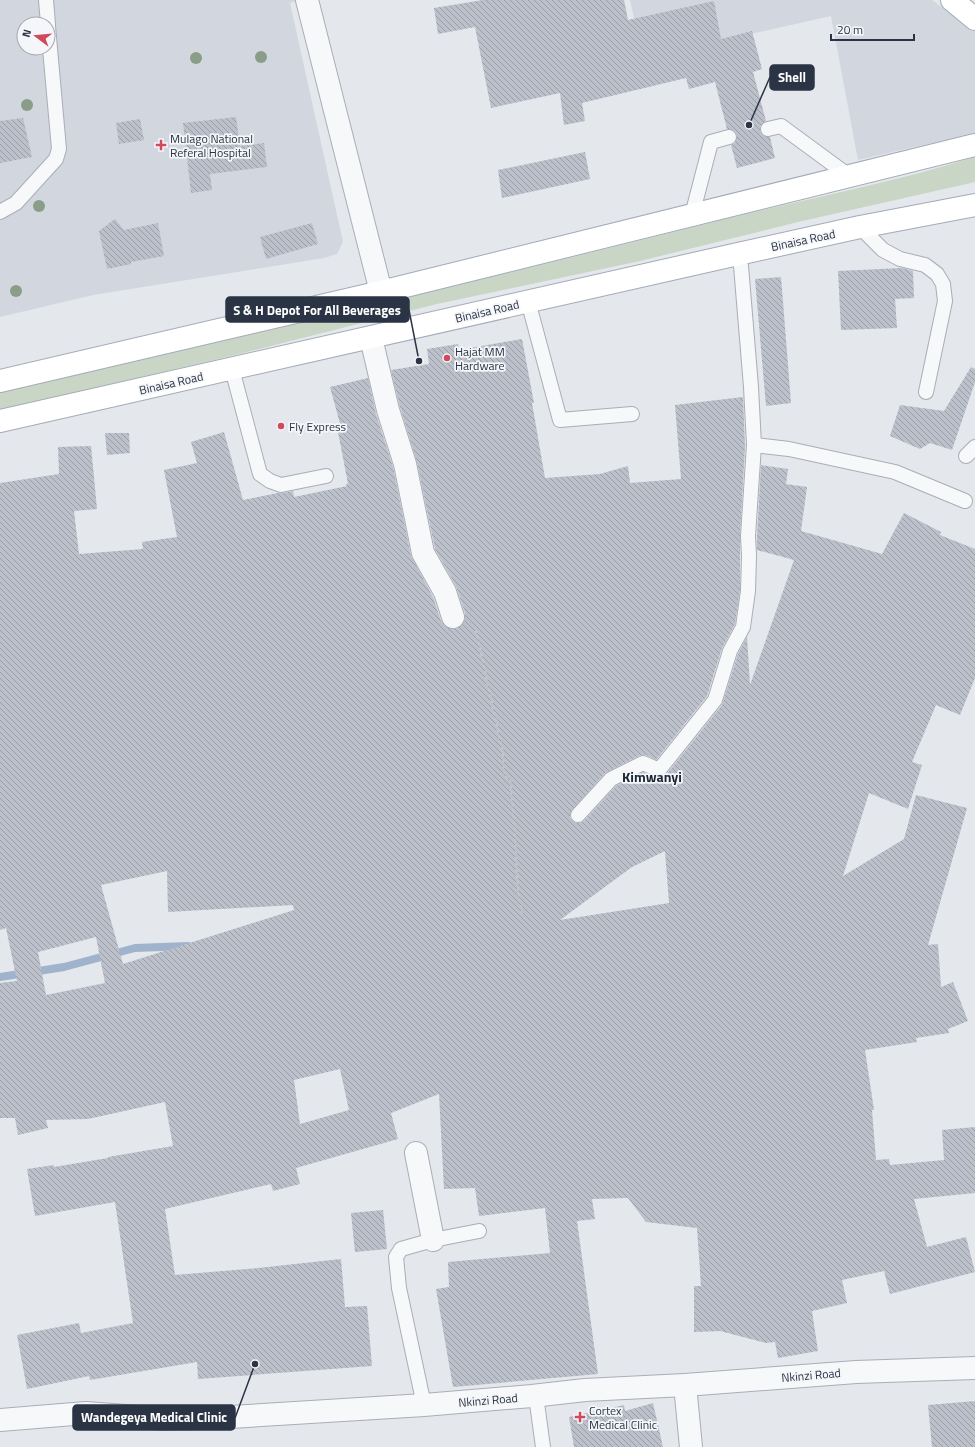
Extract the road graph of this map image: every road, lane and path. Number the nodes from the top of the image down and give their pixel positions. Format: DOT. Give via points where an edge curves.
graph roads {
  1 [pos="46,0"];
  2 [pos="307,0"];
  3 [pos="952,0"];
  4 [pos="47,16"];
  5 [pos="975,18"];
  6 [pos="51,56"];
  7 [pos="768,129"];
  8 [pos="729,137"];
  9 [pos="975,144"];
  10 [pos="849,176"];
  11 [pos="975,205"];
  12 [pos="0,212"];
  13 [pos="692,215"];
  14 [pos="860,227"];
  15 [pos="738,254"];
  16 [pos="381,292"];
  17 [pos="528,301"];
  18 [pos="371,338"];
  19 [pos="232,369"];
  20 [pos="0,381"];
  21 [pos="926,392"];
  22 [pos="632,414"];
  23 [pos="0,421"];
  24 [pos="754,446"];
  25 [pos="326,476"];
  26 [pos="965,501"];
  27 [pos="453,617"];
  28 [pos="578,815"];
  29 [pos="522,916"];
  30 [pos="416,1153"];
  31 [pos="479,1231"];
  32 [pos="433,1240"];
  33 [pos="975,1368"];
  34 [pos="685,1385"];
  35 [pos="536,1396"];
  36 [pos="424,1406"];
  37 [pos="0,1420"];
  38 [pos="543,1447"];
  39 [pos="691,1447"];
  1 -- 4 [label="lane"];
  2 -- 16 [label="street"];
  3 -- 5 [label="main road"];
  6 -- 12 [label="lane" via="60,149 56,159 16,203"];
  7 -- 10 [label="lane" via="781,126"];
  8 -- 13 [label="lane" via="712,142"];
  9 -- 10 [label="main road"];
  10 -- 13 [label="main road"];
  11 -- 14 [label="main road, Binaisa Road"];
  13 -- 16 [label="main road"];
  14 -- 15 [label="main road, Binaisa Road"];
  14 -- 21 [label="lane" via="883,250 900,259 925,266 937,274 943,284 945,301"];
  15 -- 17 [label="main road, Binaisa Road"];
  15 -- 24 [label="lane"];
  16 -- 20 [label="main road"];
  17 -- 18 [label="main road, Binaisa Road"];
  17 -- 22 [label="lane" via="560,420"];
  18 -- 19 [label="main road, Binaisa Road"];
  18 -- 27 [label="street" via="386,403 405,464 423,553 445,592"];
  19 -- 23 [label="main road, Binaisa Road"];
  19 -- 25 [label="lane" via="260,474 281,485"];
  24 -- 26 [label="lane" via="789,449 895,472"];
  24 -- 28 [label="lane" via="748,536 748,591 743,627 730,651 715,700 659,770 643,763 612,779"];
  27 -- 29 [label="path" via="465,616 474,621 503,754 505,777 510,779"];
  30 -- 32 [label="street"];
  31 -- 32 [label="lane"];
  32 -- 36 [label="lane" via="401,1249 396,1257 399,1288"];
  33 -- 34 [label="street, Nkinzi Road" via="856,1372"];
  34 -- 35 [label="street, Nkinzi Road" via="585,1390"];
  34 -- 39 [label="street"];
  35 -- 36 [label="street, Nkinzi Road"];
  35 -- 38 [label="lane"];
  36 -- 37 [label="street, Nkinzi Road" via="231,1417 165,1419 86,1413"];
}
